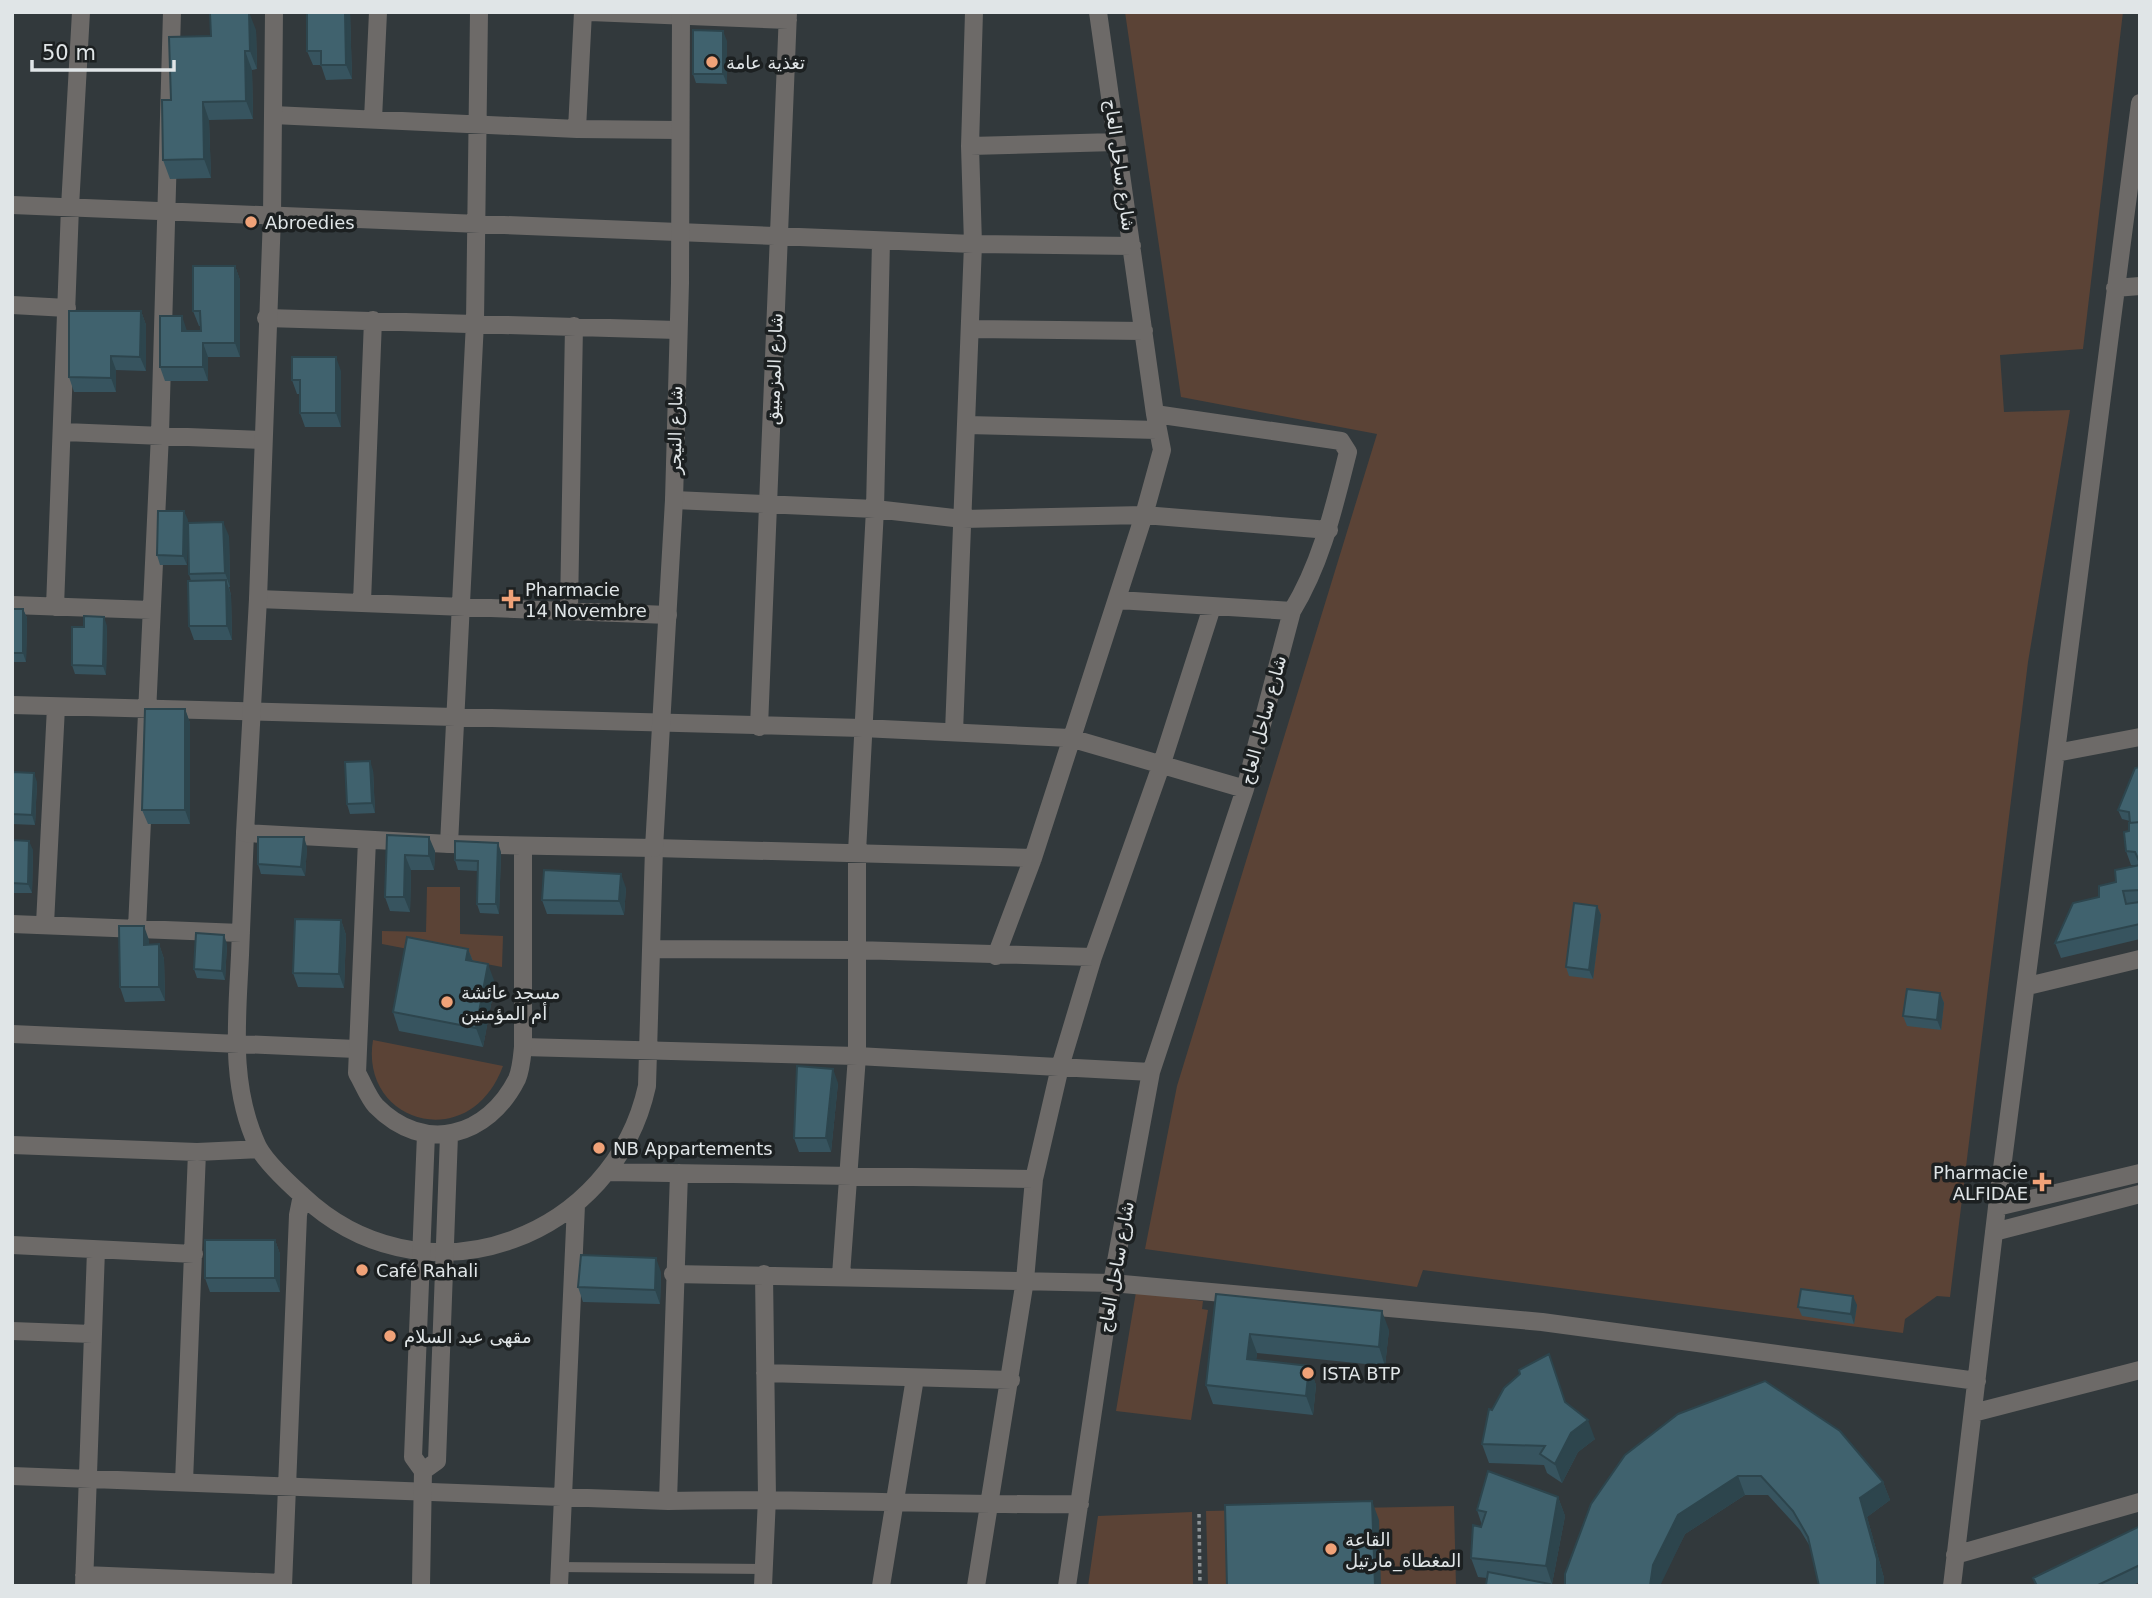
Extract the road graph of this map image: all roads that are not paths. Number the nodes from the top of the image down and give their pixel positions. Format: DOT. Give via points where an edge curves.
graph roads {
  1 [pos="81,12"];
  2 [pos="172,12"];
  3 [pos="274,12"];
  4 [pos="378,12"];
  5 [pos="479,12"];
  6 [pos="583,12"];
  7 [pos="590,12"];
  8 [pos="974,12"];
  9 [pos="1098,12"];
  10 [pos="681,14"];
  11 [pos="788,16"];
  12 [pos="2140,103"];
  13 [pos="273,115"];
  14 [pos="373,119"];
  15 [pos="476,122"];
  16 [pos="577,130"];
  17 [pos="679,130"];
  18 [pos="1116,142"];
  19 [pos="970,146"];
  20 [pos="12,205"];
  21 [pos="70,207"];
  22 [pos="164,212"];
  23 [pos="272,216"];
  24 [pos="477,224"];
  25 [pos="680,232"];
  26 [pos="779,236"];
  27 [pos="881,241"];
  28 [pos="973,244"];
  29 [pos="1132,246"];
  30 [pos="2140,286"];
  31 [pos="2115,288"];
  32 [pos="12,305"];
  33 [pos="67,307"];
  34 [pos="266,318"];
  35 [pos="373,320"];
  36 [pos="475,322"];
  37 [pos="574,327"];
  38 [pos="970,329"];
  39 [pos="677,330"];
  40 [pos="1144,331"];
  41 [pos="1156,422"];
  42 [pos="967,425"];
  43 [pos="64,432"];
  44 [pos="160,435"];
  45 [pos="263,440"];
  46 [pos="674,500"];
  47 [pos="768,504"];
  48 [pos="875,509"];
  49 [pos="1144,515"];
  50 [pos="963,519"];
  51 [pos="1329,530"];
  52 [pos="258,599"];
  53 [pos="1118,600"];
  54 [pos="362,602"];
  55 [pos="462,605"];
  56 [pos="12,606"];
  57 [pos="55,607"];
  58 [pos="1212,607"];
  59 [pos="569,609"];
  60 [pos="151,610"];
  61 [pos="1292,611"];
  62 [pos="668,615"];
  63 [pos="12,705"];
  64 [pos="56,707"];
  65 [pos="145,710"];
  66 [pos="249,712"];
  67 [pos="455,718"];
  68 [pos="660,723"];
  69 [pos="759,727"];
  70 [pos="862,728"];
  71 [pos="954,732"];
  72 [pos="2140,737"];
  73 [pos="1070,738"];
  74 [pos="2056,753"];
  75 [pos="1162,764"];
  76 [pos="1245,789"];
  77 [pos="244,833"];
  78 [pos="367,840"];
  79 [pos="450,844"];
  80 [pos="523,846"];
  81 [pos="654,848"];
  82 [pos="857,852"];
  83 [pos="1033,858"];
  84 [pos="12,923"];
  85 [pos="46,924"];
  86 [pos="137,928"];
  87 [pos="242,933"];
  88 [pos="652,949"];
  89 [pos="855,950"];
  90 [pos="996,956"];
  91 [pos="1093,957"];
  92 [pos="2140,959"];
  93 [pos="2028,986"];
  94 [pos="12,1034"];
  95 [pos="236,1043"];
  96 [pos="523,1047"];
  97 [pos="356,1049"];
  98 [pos="649,1050"];
  99 [pos="857,1056"];
  100 [pos="1059,1067"];
  101 [pos="1151,1072"];
  102 [pos="425,1134"];
  103 [pos="450,1135"];
  104 [pos="12,1145"];
  105 [pos="259,1149"];
  106 [pos="197,1153"];
  107 [pos="608,1172"];
  108 [pos="679,1173"];
  109 [pos="2140,1173"];
  110 [pos="848,1176"];
  111 [pos="1034,1179"];
  112 [pos="2140,1194"];
  113 [pos="302,1195"];
  114 [pos="576,1205"];
  115 [pos="1997,1207"];
  116 [pos="1994,1232"];
  117 [pos="12,1245"];
  118 [pos="96,1250"];
  119 [pos="420,1252"];
  120 [pos="444,1253"];
  121 [pos="194,1254"];
  122 [pos="673,1274"];
  123 [pos="764,1274"];
  124 [pos="841,1275"];
  125 [pos="1025,1280"];
  126 [pos="1112,1283"];
  127 [pos="12,1331"];
  128 [pos="92,1334"];
  129 [pos="2140,1370"];
  130 [pos="765,1373"];
  131 [pos="915,1378"];
  132 [pos="1010,1380"];
  133 [pos="1977,1381"];
  134 [pos="1973,1413"];
  135 [pos="424,1471"];
  136 [pos="12,1476"];
  137 [pos="88,1479"];
  138 [pos="184,1482"];
  139 [pos="289,1486"];
  140 [pos="424,1492"];
  141 [pos="561,1497"];
  142 [pos="767,1498"];
  143 [pos="668,1501"];
  144 [pos="894,1502"];
  145 [pos="2140,1502"];
  146 [pos="1080,1504"];
  147 [pos="990,1505"];
  148 [pos="1955,1555"];
  149 [pos="559,1567"];
  150 [pos="763,1577"];
  151 [pos="84,1580"];
  152 [pos="283,1584"];
  153 [pos="421,1586"];
  154 [pos="559,1586"];
  155 [pos="881,1586"];
  156 [pos="976,1586"];
  157 [pos="1067,1586"];
  158 [pos="1952,1586"];
  1 -- 21 [label="street"];
  2 -- 22 [label="street"];
  3 -- 13 [label="street"];
  4 -- 14 [label="street"];
  5 -- 15 [label="street"];
  6 -- 16 [label="street"];
  7 -- 10 [label="street"];
  8 -- 19 [label="street"];
  9 -- 18 [label="street, شارع ساحل العاج"];
  10 -- 11 [label="street"];
  10 -- 17 [label="street, شارع النيجر"];
  11 -- 26 [label="street, شارع المزمبيق"];
  12 -- 31 [label="street"];
  13 -- 14 [label="street"];
  13 -- 23 [label="street"];
  14 -- 15 [label="street"];
  15 -- 16 [label="street"];
  15 -- 24 [label="street"];
  16 -- 17 [label="street"];
  17 -- 25 [label="street, شارع النيجر"];
  18 -- 19 [label="street"];
  18 -- 29 [label="street, شارع ساحل العاج"];
  19 -- 28 [label="street"];
  20 -- 21 [label="street"];
  21 -- 22 [label="street"];
  21 -- 33 [label="street"];
  22 -- 23 [label="street"];
  22 -- 44 [label="street"];
  23 -- 24 [label="street"];
  23 -- 34 [label="street"];
  24 -- 25 [label="street"];
  24 -- 36 [label="street"];
  25 -- 26 [label="street"];
  25 -- 39 [label="street, شارع النيجر"];
  26 -- 27 [label="street"];
  26 -- 47 [label="street, شارع المزمبيق"];
  27 -- 28 [label="street"];
  27 -- 48 [label="street"];
  28 -- 29 [label="street"];
  28 -- 38 [label="street"];
  29 -- 40 [label="street, شارع ساحل العاج"];
  30 -- 31 [label="street"];
  31 -- 74 [label="street"];
  32 -- 33 [label="street"];
  33 -- 43 [label="street"];
  34 -- 35 [label="street"];
  34 -- 45 [label="street"];
  35 -- 36 [label="street"];
  35 -- 54 [label="street"];
  36 -- 37 [label="street"];
  36 -- 55 [label="street"];
  37 -- 39 [label="street"];
  37 -- 59 [label="street"];
  38 -- 40 [label="street"];
  38 -- 42 [label="street"];
  39 -- 46 [label="street, شارع النيجر"];
  40 -- 41 [label="street, شارع ساحل العاج"];
  41 -- 42 [label="street"];
  41 -- 49 [label="street" via="1162,450"];
  41 -- 51 [label="street, شارع ساحل العاج" via="1341,441 1348,452"];
  42 -- 50 [label="street"];
  43 -- 44 [label="street"];
  43 -- 57 [label="street"];
  44 -- 45 [label="street"];
  44 -- 60 [label="street"];
  45 -- 52 [label="street"];
  46 -- 47 [label="street"];
  46 -- 62 [label="street, شارع النيجر"];
  47 -- 48 [label="street"];
  47 -- 69 [label="street, شارع المزمبيق"];
  48 -- 50 [label="street"];
  48 -- 70 [label="street"];
  49 -- 50 [label="street"];
  49 -- 51 [label="street"];
  49 -- 53 [label="street"];
  50 -- 71 [label="street"];
  51 -- 61 [label="street, شارع ساحل العاج"];
  52 -- 54 [label="street"];
  52 -- 66 [label="street"];
  53 -- 58 [label="street"];
  53 -- 73 [label="street"];
  54 -- 55 [label="street"];
  55 -- 59 [label="street"];
  55 -- 67 [label="street"];
  56 -- 57 [label="street"];
  57 -- 60 [label="street"];
  58 -- 61 [label="street"];
  58 -- 75 [label="street"];
  59 -- 62 [label="street"];
  60 -- 65 [label="street"];
  61 -- 76 [label="street, شارع ساحل العاج"];
  62 -- 68 [label="street, شارع النيجر"];
  63 -- 64 [label="street"];
  64 -- 65 [label="street"];
  64 -- 85 [label="street"];
  65 -- 66 [label="street"];
  65 -- 86 [label="street"];
  66 -- 67 [label="street"];
  66 -- 77 [label="street"];
  67 -- 68 [label="street"];
  67 -- 79 [label="street"];
  68 -- 69 [label="street"];
  68 -- 81 [label="street, شارع النيجر"];
  69 -- 70 [label="street"];
  70 -- 71 [label="street"];
  70 -- 82 [label="street"];
  71 -- 73 [label="street"];
  72 -- 74 [label="street"];
  73 -- 75 [label="street"];
  73 -- 83 [label="street"];
  74 -- 93 [label="street"];
  75 -- 76 [label="street"];
  75 -- 91 [label="street"];
  76 -- 101 [label="street, شارع ساحل العاج"];
  77 -- 78 [label="street"];
  77 -- 87 [label="street"];
  78 -- 79 [label="street"];
  78 -- 97 [label="street"];
  79 -- 80 [label="street"];
  80 -- 81 [label="street"];
  80 -- 96 [label="street"];
  81 -- 82 [label="street"];
  81 -- 88 [label="street, شارع النيجر"];
  82 -- 83 [label="street"];
  82 -- 89 [label="street"];
  83 -- 90 [label="street"];
  84 -- 85 [label="street"];
  85 -- 86 [label="street"];
  86 -- 87 [label="street"];
  87 -- 95 [label="street"];
  88 -- 89 [label="street"];
  88 -- 98 [label="street, شارع النيجر"];
  89 -- 90 [label="street"];
  89 -- 99 [label="street"];
  90 -- 91 [label="street"];
  91 -- 100 [label="street"];
  92 -- 93 [label="street"];
  93 -- 115 [label="street"];
  94 -- 95 [label="street"];
  95 -- 97 [label="street"];
  95 -- 105 [label="street" via="240,1093"];
  96 -- 98 [label="street"];
  96 -- 103 [label="street" via="518,1076 501,1104 477,1125"];
  97 -- 102 [label="street" via="357,1073 374,1104 396,1123"];
  98 -- 99 [label="street"];
  98 -- 107 [label="street, شارع النيجر" via="641,1114"];
  99 -- 100 [label="street"];
  99 -- 110 [label="street"];
  100 -- 101 [label="street"];
  100 -- 111 [label="street"];
  101 -- 126 [label="street, شارع ساحل العاج"];
  102 -- 103 [label="street"];
  102 -- 119 [label="street"];
  103 -- 120 [label="street"];
  104 -- 106 [label="street"];
  105 -- 106 [label="street"];
  105 -- 113 [label="street, شارع النيجر"];
  106 -- 121 [label="street"];
  107 -- 108 [label="street"];
  107 -- 114 [label="street, شارع النيجر"];
  108 -- 110 [label="street"];
  108 -- 122 [label="street"];
  109 -- 115 [label="street"];
  110 -- 111 [label="street"];
  110 -- 124 [label="street"];
  111 -- 125 [label="street"];
  112 -- 116 [label="street"];
  113 -- 119 [label="street, شارع النيجر" via="338,1226 385,1245"];
  113 -- 139 [label="street"];
  114 -- 120 [label="street, شارع النيجر" via="539,1230 486,1248"];
  114 -- 141 [label="street"];
  115 -- 116 [label="street"];
  116 -- 133 [label="street"];
  117 -- 118 [label="street"];
  118 -- 121 [label="street"];
  118 -- 128 [label="street"];
  119 -- 120 [label="street, شارع النيجر"];
  119 -- 135 [label="street" via="413,1457"];
  120 -- 135 [label="street" via="437,1461"];
  121 -- 138 [label="street"];
  122 -- 123 [label="street"];
  122 -- 143 [label="street"];
  123 -- 124 [label="street"];
  123 -- 130 [label="street"];
  124 -- 125 [label="street"];
  125 -- 126 [label="street"];
  125 -- 132 [label="street"];
  126 -- 133 [label="street" via="1542,1322"];
  126 -- 146 [label="street, شارع ساحل العاج"];
  127 -- 128 [label="street"];
  128 -- 137 [label="street"];
  129 -- 134 [label="street"];
  130 -- 131 [label="street"];
  130 -- 142 [label="street"];
  131 -- 132 [label="street"];
  131 -- 144 [label="street"];
  132 -- 147 [label="street"];
  133 -- 134 [label="street"];
  134 -- 148 [label="street"];
  135 -- 140 [label="street"];
  136 -- 137 [label="street"];
  137 -- 138 [label="street"];
  137 -- 151 [label="street"];
  138 -- 139 [label="street"];
  139 -- 140 [label="street"];
  139 -- 152 [label="street"];
  140 -- 141 [label="street"];
  140 -- 153 [label="street"];
  141 -- 143 [label="street"];
  141 -- 149 [label="street"];
  142 -- 143 [label="street"];
  142 -- 144 [label="street"];
  142 -- 150 [label="street"];
  144 -- 147 [label="street"];
  144 -- 155 [label="street"];
  145 -- 148 [label="street"];
  146 -- 147 [label="street"];
  146 -- 157 [label="street, شارع ساحل العاج"];
  147 -- 156 [label="street"];
  148 -- 158 [label="street"];
  149 -- 150 [label="lane"];
  149 -- 154 [label="street"];
  151 -- 152 [label="street"];
}
